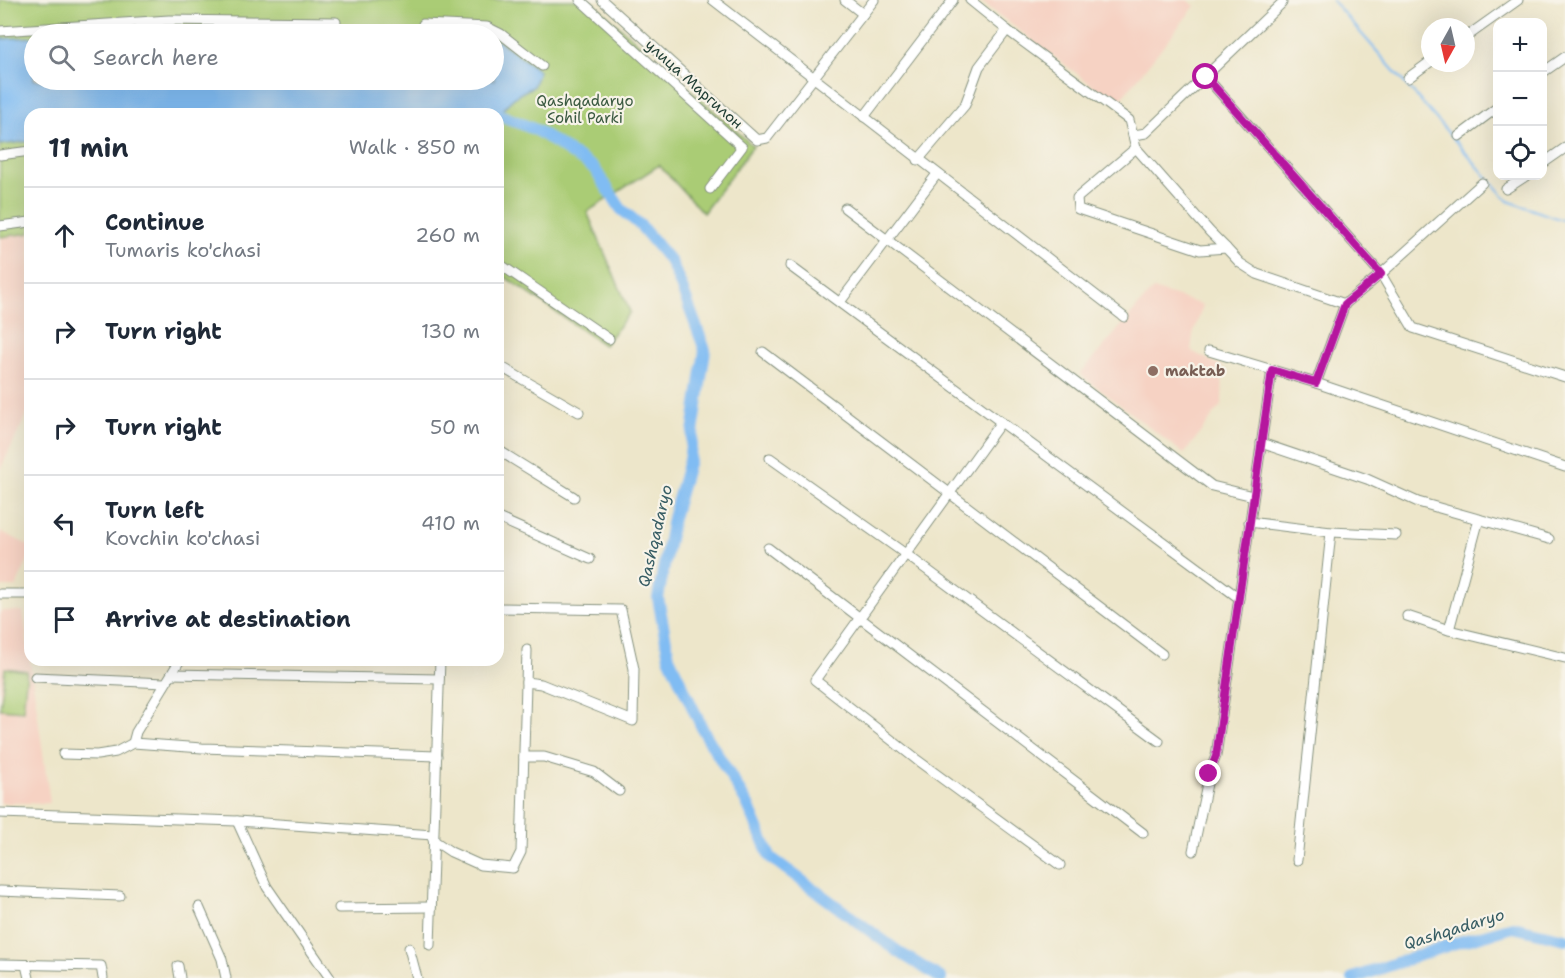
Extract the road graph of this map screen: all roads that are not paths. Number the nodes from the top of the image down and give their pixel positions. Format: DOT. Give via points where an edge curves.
graph roads {
  1 [pos="580,0"];
  2 [pos="602,0"];
  3 [pos="713,0"];
  4 [pos="844,0"];
  5 [pos="874,0"];
  6 [pos="953,0"];
  7 [pos="970,0"];
  8 [pos="1518,0"];
  9 [pos="1282,3"];
  10 [pos="863,14"];
  11 [pos="336,22"];
  12 [pos="108,24"];
  13 [pos="24,29"];
  14 [pos="1007,30"];
  15 [pos="0,31"];
  16 [pos="1475,31"];
  17 [pos="504,36"];
  18 [pos="1565,57"];
  19 [pos="542,66"];
  20 [pos="1421,69"];
  21 [pos="1543,72"];
  22 [pos="1206,77"];
  23 [pos="814,78"];
  24 [pos="1408,78"];
  25 [pos="1493,110"];
  26 [pos="864,117"];
  27 [pos="1134,135"];
  28 [pos="1459,136"];
  29 [pos="1136,148"];
  30 [pos="1565,148"];
  31 [pos="24,152"];
  32 [pos="0,155"];
  33 [pos="918,160"];
  34 [pos="1547,161"];
  35 [pos="937,174"];
  36 [pos="1520,180"];
  37 [pos="1482,183"];
  38 [pos="710,189"];
  39 [pos="1506,189"];
  40 [pos="845,208"];
  41 [pos="24,223"];
  42 [pos="0,226"];
  43 [pos="888,239"];
  44 [pos="1226,248"];
  45 [pos="790,266"];
  46 [pos="504,267"];
  47 [pos="1381,274"];
  48 [pos="840,302"];
  49 [pos="1345,304"];
  50 [pos="1124,317"];
  51 [pos="609,339"];
  52 [pos="1209,351"];
  53 [pos="763,352"];
  54 [pos="504,368"];
  55 [pos="1272,370"];
  56 [pos="1565,377"];
  57 [pos="1316,383"];
  58 [pos="579,412"];
  59 [pos="1001,422"];
  60 [pos="1261,443"];
  61 [pos="504,454"];
  62 [pos="770,458"];
  63 [pos="1565,466"];
  64 [pos="951,493"];
  65 [pos="1253,496"];
  66 [pos="574,497"];
  67 [pos="1479,519"];
  68 [pos="504,521"];
  69 [pos="1249,522"];
  70 [pos="1331,532"];
  71 [pos="1396,535"];
  72 [pos="1549,539"];
  73 [pos="768,548"];
  74 [pos="907,555"];
  75 [pos="590,560"];
  76 [pos="0,594"];
  77 [pos="24,594"];
  78 [pos="1239,598"];
  79 [pos="504,608"];
  80 [pos="1407,616"];
  81 [pos="860,618"];
  82 [pos="1449,630"];
  83 [pos="527,650"];
  84 [pos="1162,654"];
  85 [pos="1565,658"];
  86 [pos="177,666"];
  87 [pos="440,666"];
  88 [pos="172,674"];
  89 [pos="35,677"];
  90 [pos="439,679"];
  91 [pos="526,682"];
  92 [pos="164,683"];
  93 [pos="1159,741"];
  94 [pos="133,743"];
  95 [pos="63,754"];
  96 [pos="437,756"];
  97 [pos="524,757"];
  98 [pos="619,791"];
  99 [pos="0,813"];
  100 [pos="237,821"];
  101 [pos="1143,834"];
  102 [pos="433,838"];
  103 [pos="1193,851"];
  104 [pos="1296,860"];
  105 [pos="1060,865"];
  106 [pos="0,891"];
  107 [pos="120,896"];
  108 [pos="431,907"];
  109 [pos="199,908"];
  110 [pos="339,908"];
  111 [pos="430,945"];
  112 [pos="409,948"];
  113 [pos="0,964"];
  114 [pos="27,965"];
  115 [pos="178,966"];
  116 [pos="29,978"];
  117 [pos="103,978"];
  118 [pos="180,978"];
  119 [pos="226,978"];
  120 [pos="330,978"];
  121 [pos="417,978"];
  1 -- 38 [label="street" via="742,147"];
  2 -- 23 [label="street, улица Маргилон" via="757,140 767,138"];
  3 -- 23 [label="street"];
  4 -- 10 [label="street"];
  5 -- 10 [label="street, улица Маргилон"];
  6 -- 26 [label="street"];
  7 -- 14 [label="street"];
  8 -- 16 [label="street"];
  9 -- 22 [label="street"];
  10 -- 23 [label="street, улица Маргилон"];
  11 -- 12 [label="street" via="169,20"];
  13 -- 15 [label="street"];
  14 -- 27 [label="street" via="1129,120"];
  14 -- 33 [label="street" via="979,67 965,105"];
  17 -- 19 [label="street"];
  18 -- 21 [label="street"];
  20 -- 24 [label="street"];
  22 -- 27 [label="street" via="1146,133"];
  22 -- 47 [label="street"];
  23 -- 26 [label="street"];
  25 -- 28 [label="street"];
  26 -- 33 [label="street"];
  27 -- 29 [label="street"];
  29 -- 44 [label="street"];
  29 -- 44 [label="street" via="1077,198 1078,209 1200,250"];
  30 -- 34 [label="street"];
  31 -- 32 [label="street"];
  33 -- 35 [label="street"];
  35 -- 43 [label="street"];
  35 -- 50 [label="street"];
  36 -- 39 [label="street"];
  37 -- 47 [label="street"];
  40 -- 43 [label="street"];
  41 -- 42 [label="street"];
  43 -- 48 [label="street"];
  43 -- 65 [label="street" via="1212,486"];
  44 -- 49 [label="street" via="1257,274"];
  45 -- 48 [label="street"];
  46 -- 51 [label="street"];
  47 -- 49 [label="street"];
  47 -- 56 [label="street" via="1413,328"];
  48 -- 59 [label="street"];
  49 -- 57 [label="street"];
  52 -- 55 [label="street"];
  53 -- 64 [label="street"];
  54 -- 58 [label="street"];
  55 -- 57 [label="street"];
  55 -- 60 [label="street"];
  57 -- 63 [label="street"];
  59 -- 64 [label="street"];
  59 -- 78 [label="street"];
  60 -- 65 [label="street"];
  60 -- 67 [label="street" via="1367,479 1418,502"];
  61 -- 66 [label="street"];
  62 -- 74 [label="street"];
  64 -- 74 [label="street"];
  64 -- 84 [label="street"];
  65 -- 69 [label="street"];
  67 -- 72 [label="street"];
  67 -- 82 [label="street"];
  68 -- 75 [label="street"];
  69 -- 70 [label="street"];
  69 -- 78 [label="street"];
  70 -- 71 [label="street"];
  70 -- 104 [label="street"];
  73 -- 81 [label="street"];
  74 -- 81 [label="street"];
  74 -- 93 [label="street"];
  76 -- 77 [label="street"];
  78 -- 103 [label="street" via="1216,756"];
  79 -- 91 [label="street" via="621,610 634,669 633,721 541,684"];
  80 -- 82 [label="street"];
  81 -- 101 [label="street"];
  81 -- 105 [label="street" via="815,680"];
  82 -- 85 [label="street"];
  83 -- 91 [label="street"];
  86 -- 88 [label="street"];
  87 -- 90 [label="street"];
  88 -- 90 [label="street"];
  88 -- 92 [label="street"];
  89 -- 92 [label="street"];
  90 -- 96 [label="street"];
  91 -- 97 [label="street"];
  92 -- 94 [label="street"];
  94 -- 95 [label="street" via="116,752"];
  94 -- 96 [label="street"];
  96 -- 102 [label="street"];
  97 -- 98 [label="street" via="544,757 594,772"];
  97 -- 102 [label="street" via="521,852 513,868 480,865 451,852"];
  99 -- 100 [label="street"];
  100 -- 102 [label="street"];
  100 -- 120 [label="street" via="267,887"];
  102 -- 108 [label="street"];
  106 -- 107 [label="street"];
  108 -- 110 [label="street"];
  108 -- 111 [label="street"];
  109 -- 119 [label="street" via="222,959"];
  112 -- 121 [label="street"];
  113 -- 114 [label="street"];
  114 -- 116 [label="street"];
  114 -- 117 [label="street" via="101,966"];
  115 -- 118 [label="street"];
}
